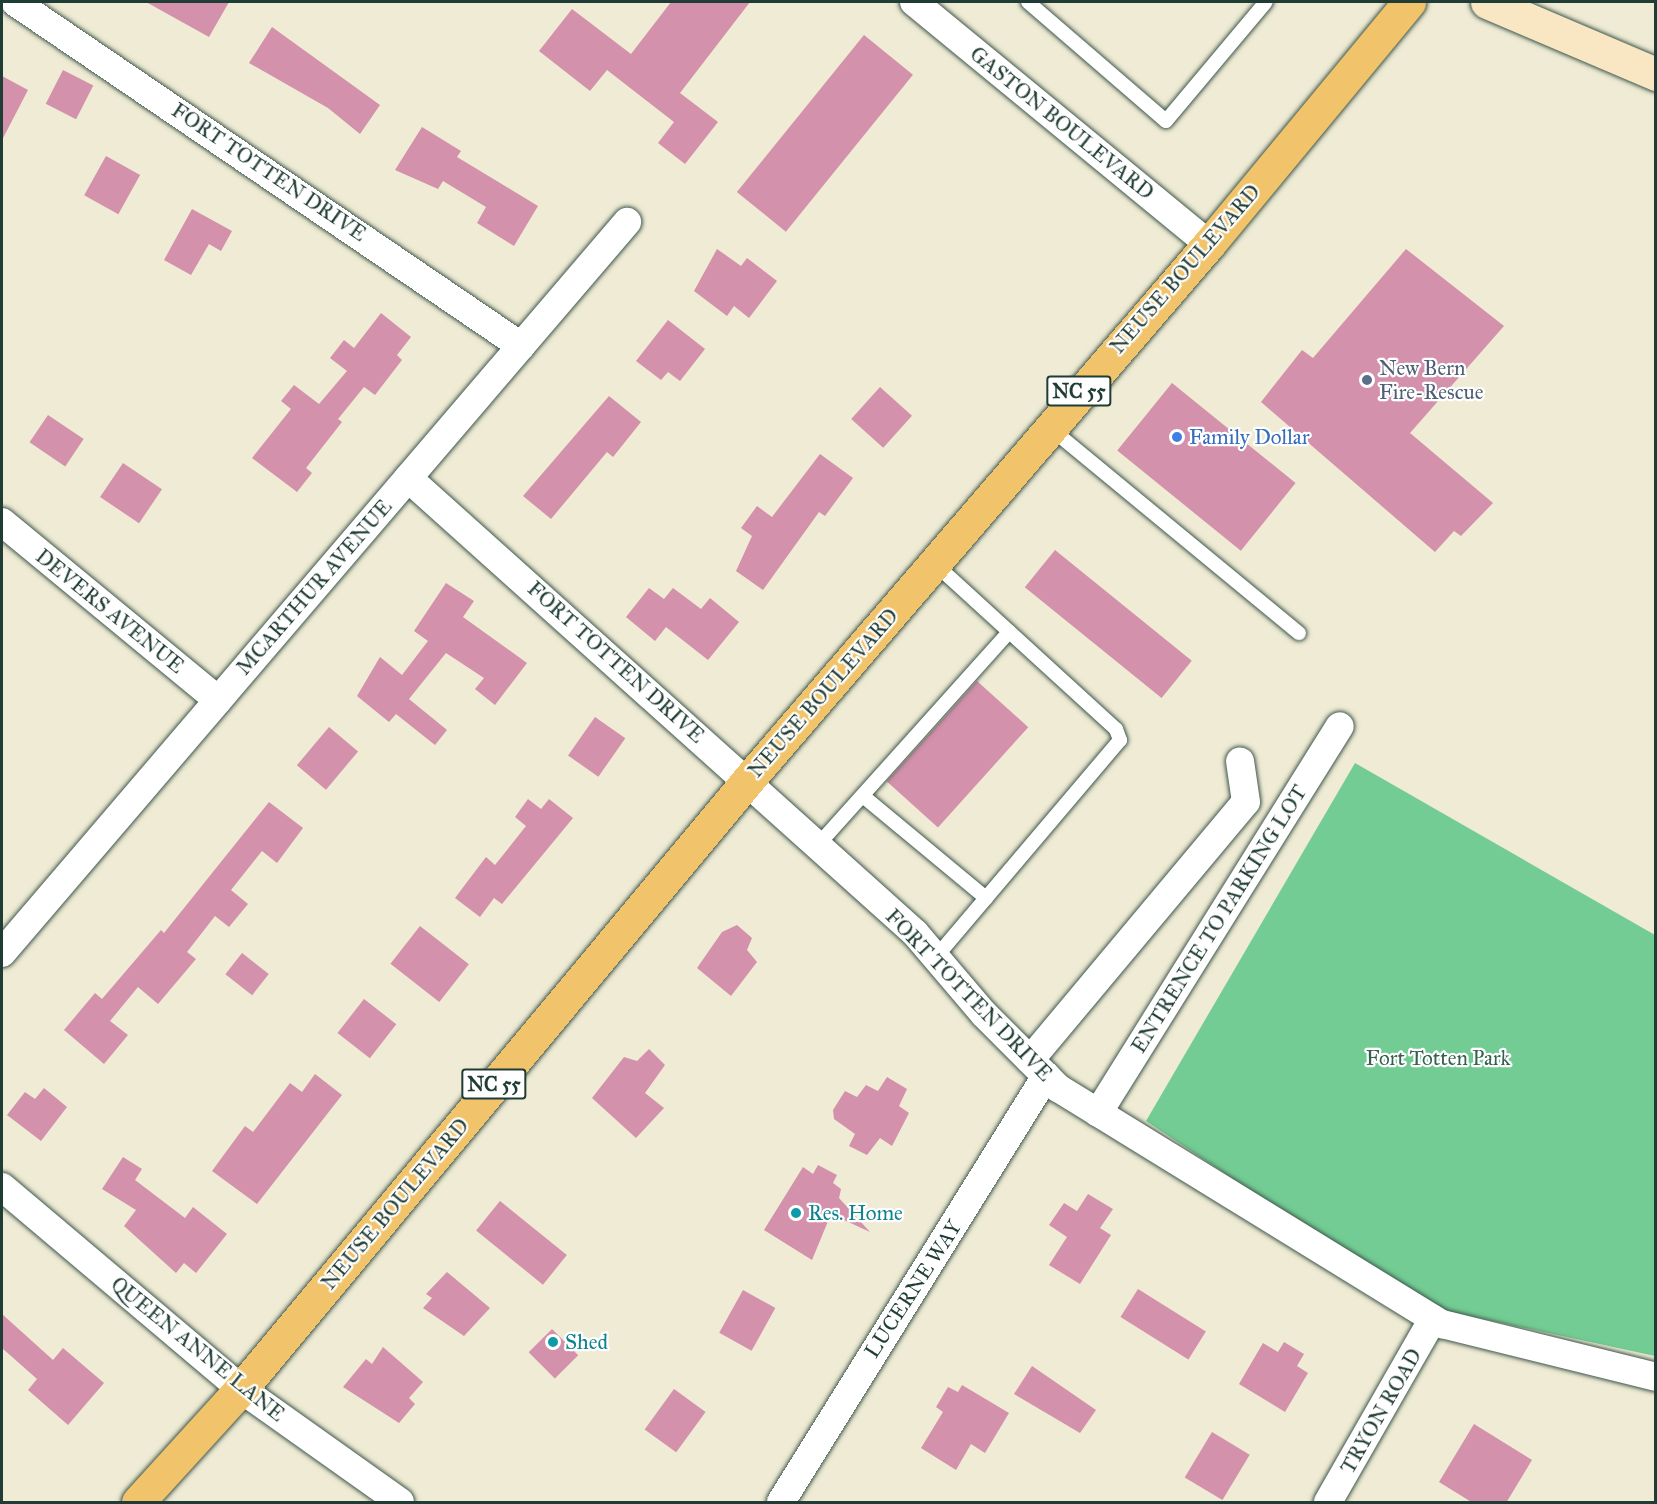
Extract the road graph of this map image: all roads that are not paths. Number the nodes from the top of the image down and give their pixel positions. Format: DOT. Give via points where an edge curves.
graph roads {
  1 [pos="15,2"];
  2 [pos="914,2"];
  3 [pos="1028,2"];
  4 [pos="1266,2"];
  5 [pos="1409,2"];
  6 [pos="1487,2"];
  7 [pos="1656,74"];
  8 [pos="627,222"];
  9 [pos="1209,244"];
  10 [pos="521,346"];
  11 [pos="1048,426"];
  12 [pos="408,478"];
  13 [pos="2,522"];
  14 [pos="934,563"];
  15 [pos="1009,632"];
  16 [pos="1299,633"];
  17 [pos="218,700"];
  18 [pos="1340,726"];
  19 [pos="1240,761"];
  20 [pos="748,780"];
  21 [pos="863,796"];
  22 [pos="817,846"];
  23 [pos="986,898"];
  24 [pos="2,953"];
  25 [pos="936,958"];
  26 [pos="1038,1068"];
  27 [pos="1098,1113"];
  28 [pos="2,1187"];
  29 [pos="1433,1319"];
  30 [pos="1656,1377"];
  31 [pos="241,1389"];
  32 [pos="138,1503"];
  33 [pos="155,1503"];
  34 [pos="400,1503"];
  35 [pos="781,1503"];
  36 [pos="1328,1503"];
  1 -- 10 [label="street, FORT TOTTEN DRIVE"];
  2 -- 9 [label="street, GASTON BOULEVARD"];
  3 -- 4 [label="lane" via="1166,121"];
  5 -- 9 [label="main road, NEUSE BOULEVARD / NC 55"];
  6 -- 7 [label="main road"];
  8 -- 10 [label="street, MCARTHUR AVENUE"];
  9 -- 11 [label="main road, NEUSE BOULEVARD / NC 55"];
  10 -- 12 [label="street, MCARTHUR AVENUE"];
  11 -- 14 [label="main road, NEUSE BOULEVARD / NC 55"];
  11 -- 16 [label="lane"];
  12 -- 17 [label="street, MCARTHUR AVENUE"];
  12 -- 20 [label="street, FORT TOTTEN DRIVE"];
  13 -- 17 [label="street, DEVERS AVENUE"];
  14 -- 15 [label="lane"];
  14 -- 20 [label="main road, NEUSE BOULEVARD / NC 55"];
  15 -- 21 [label="lane"];
  15 -- 23 [label="lane" via="1116,729 1120,740"];
  17 -- 24 [label="street, MCARTHUR AVENUE"];
  18 -- 27 [label="street, ENTRENCE TO PARKING LOT"];
  19 -- 26 [label="street, ENTRENCE TO PARKING LOT" via="1246,802"];
  20 -- 22 [label="street, FORT TOTTEN DRIVE"];
  20 -- 31 [label="main road, NEUSE BOULEVARD / NC 55"];
  21 -- 22 [label="lane"];
  21 -- 23 [label="lane"];
  22 -- 25 [label="street, FORT TOTTEN DRIVE"];
  23 -- 25 [label="lane"];
  25 -- 26 [label="street, FORT TOTTEN DRIVE"];
  26 -- 27 [label="street, FORT TOTTEN DRIVE"];
  26 -- 35 [label="street, LUCERNE WAY"];
  27 -- 29 [label="street, FORT TOTTEN DRIVE"];
  28 -- 31 [label="street, QUEEN ANNE LANE"];
  29 -- 30 [label="street, FORT TOTTEN DRIVE" via="1534,1350"];
  29 -- 36 [label="street, TRYON ROAD"];
  31 -- 32 [label="main road, NEUSE BOULEVARD / NC 55"];
  31 -- 33 [label="main road, NEUSE BOULEVARD / NC 55"];
  31 -- 34 [label="street, QUEEN ANNE LANE"];
}
